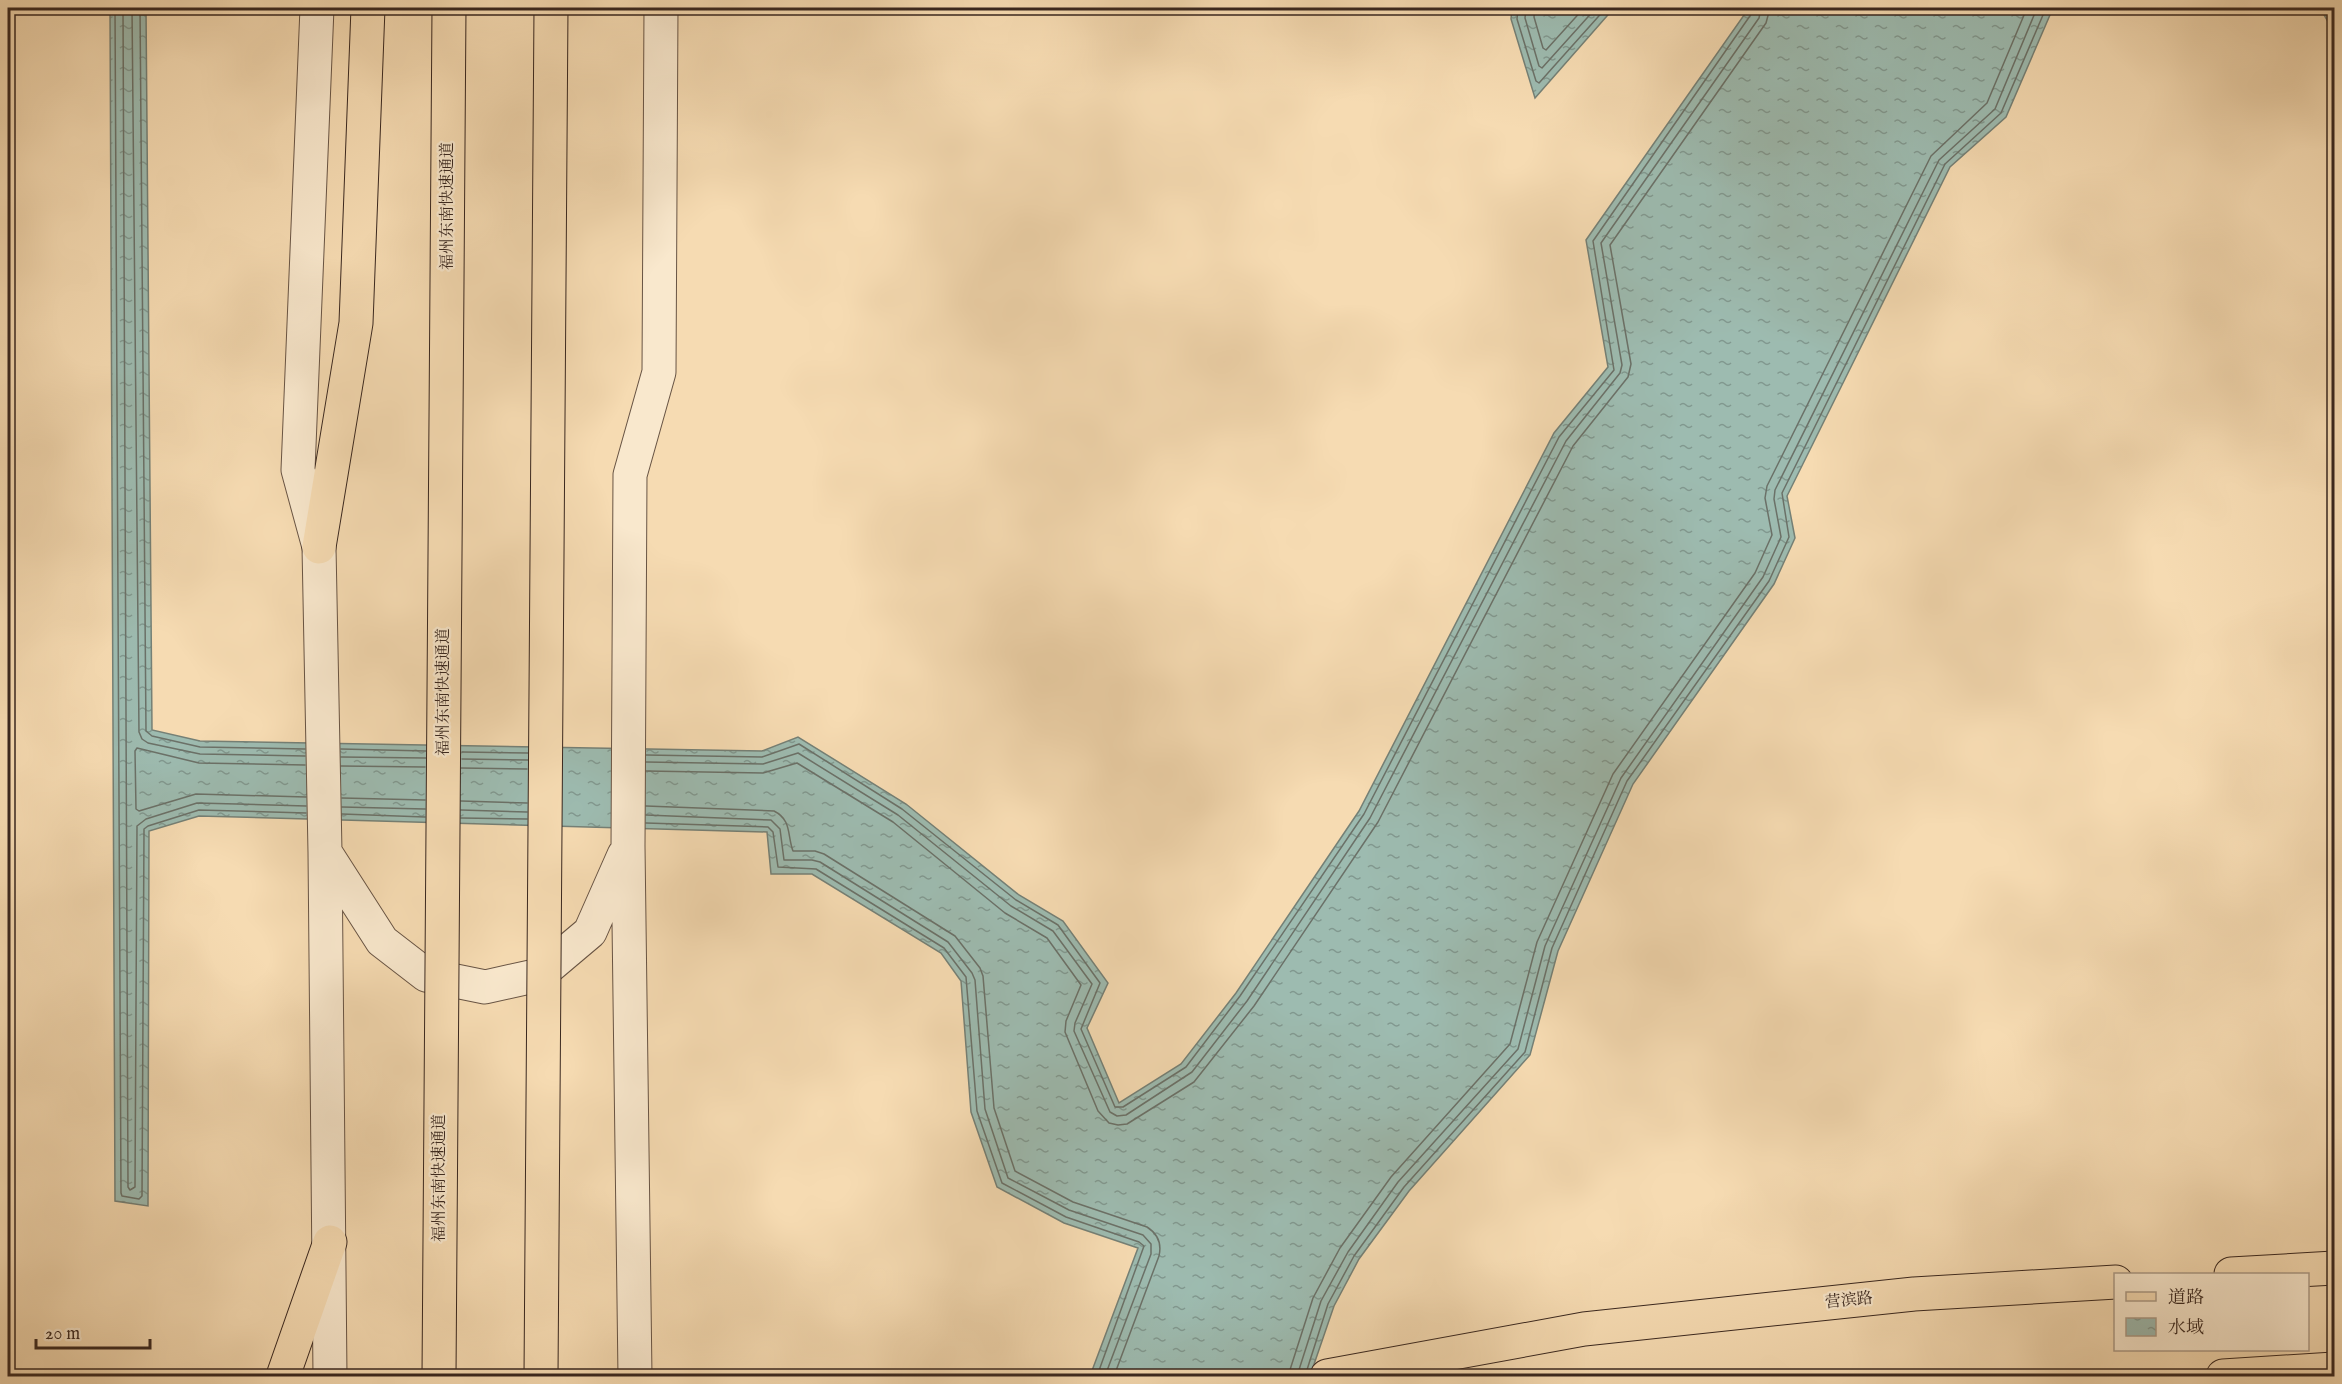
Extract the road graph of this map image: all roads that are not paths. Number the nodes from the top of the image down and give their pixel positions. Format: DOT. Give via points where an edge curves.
graph roads {
  1 [pos="317,8"];
  2 [pos="368,8"];
  3 [pos="449,8"];
  4 [pos="551,8"];
  5 [pos="661,8"];
  6 [pos="318,547"];
  7 [pos="628,846"];
  8 [pos="325,852"];
  9 [pos="330,1242"];
  10 [pos="2334,1268"];
  11 [pos="2260,1273"];
  12 [pos="2114,1282"];
  13 [pos="2334,1369"];
  14 [pos="283,1377"];
  15 [pos="330,1377"];
  16 [pos="439,1377"];
  17 [pos="541,1377"];
  18 [pos="635,1377"];
  19 [pos="1327,1377"];
  20 [pos="2223,1377"];
  1 -- 6 [label="street" via="298,470"];
  2 -- 6 [label="main road" via="356,323"];
  3 -- 16 [label="main road, 福州东南快速通道, bridge"];
  4 -- 17 [label="main road, bridge"];
  5 -- 7 [label="street" via="659,372 630,475"];
  6 -- 8 [label="street"];
  7 -- 8 [label="street" via="590,932 539,975 485,987 426,975 382,941"];
  7 -- 18 [label="street"];
  8 -- 9 [label="street"];
  9 -- 14 [label="main road"];
  9 -- 15 [label="street"];
  10 -- 11 [label="main road"];
  12 -- 19 [label="main road, 营滨路" via="1914,1294 1584,1329"];
  13 -- 20 [label="main road"];
}
